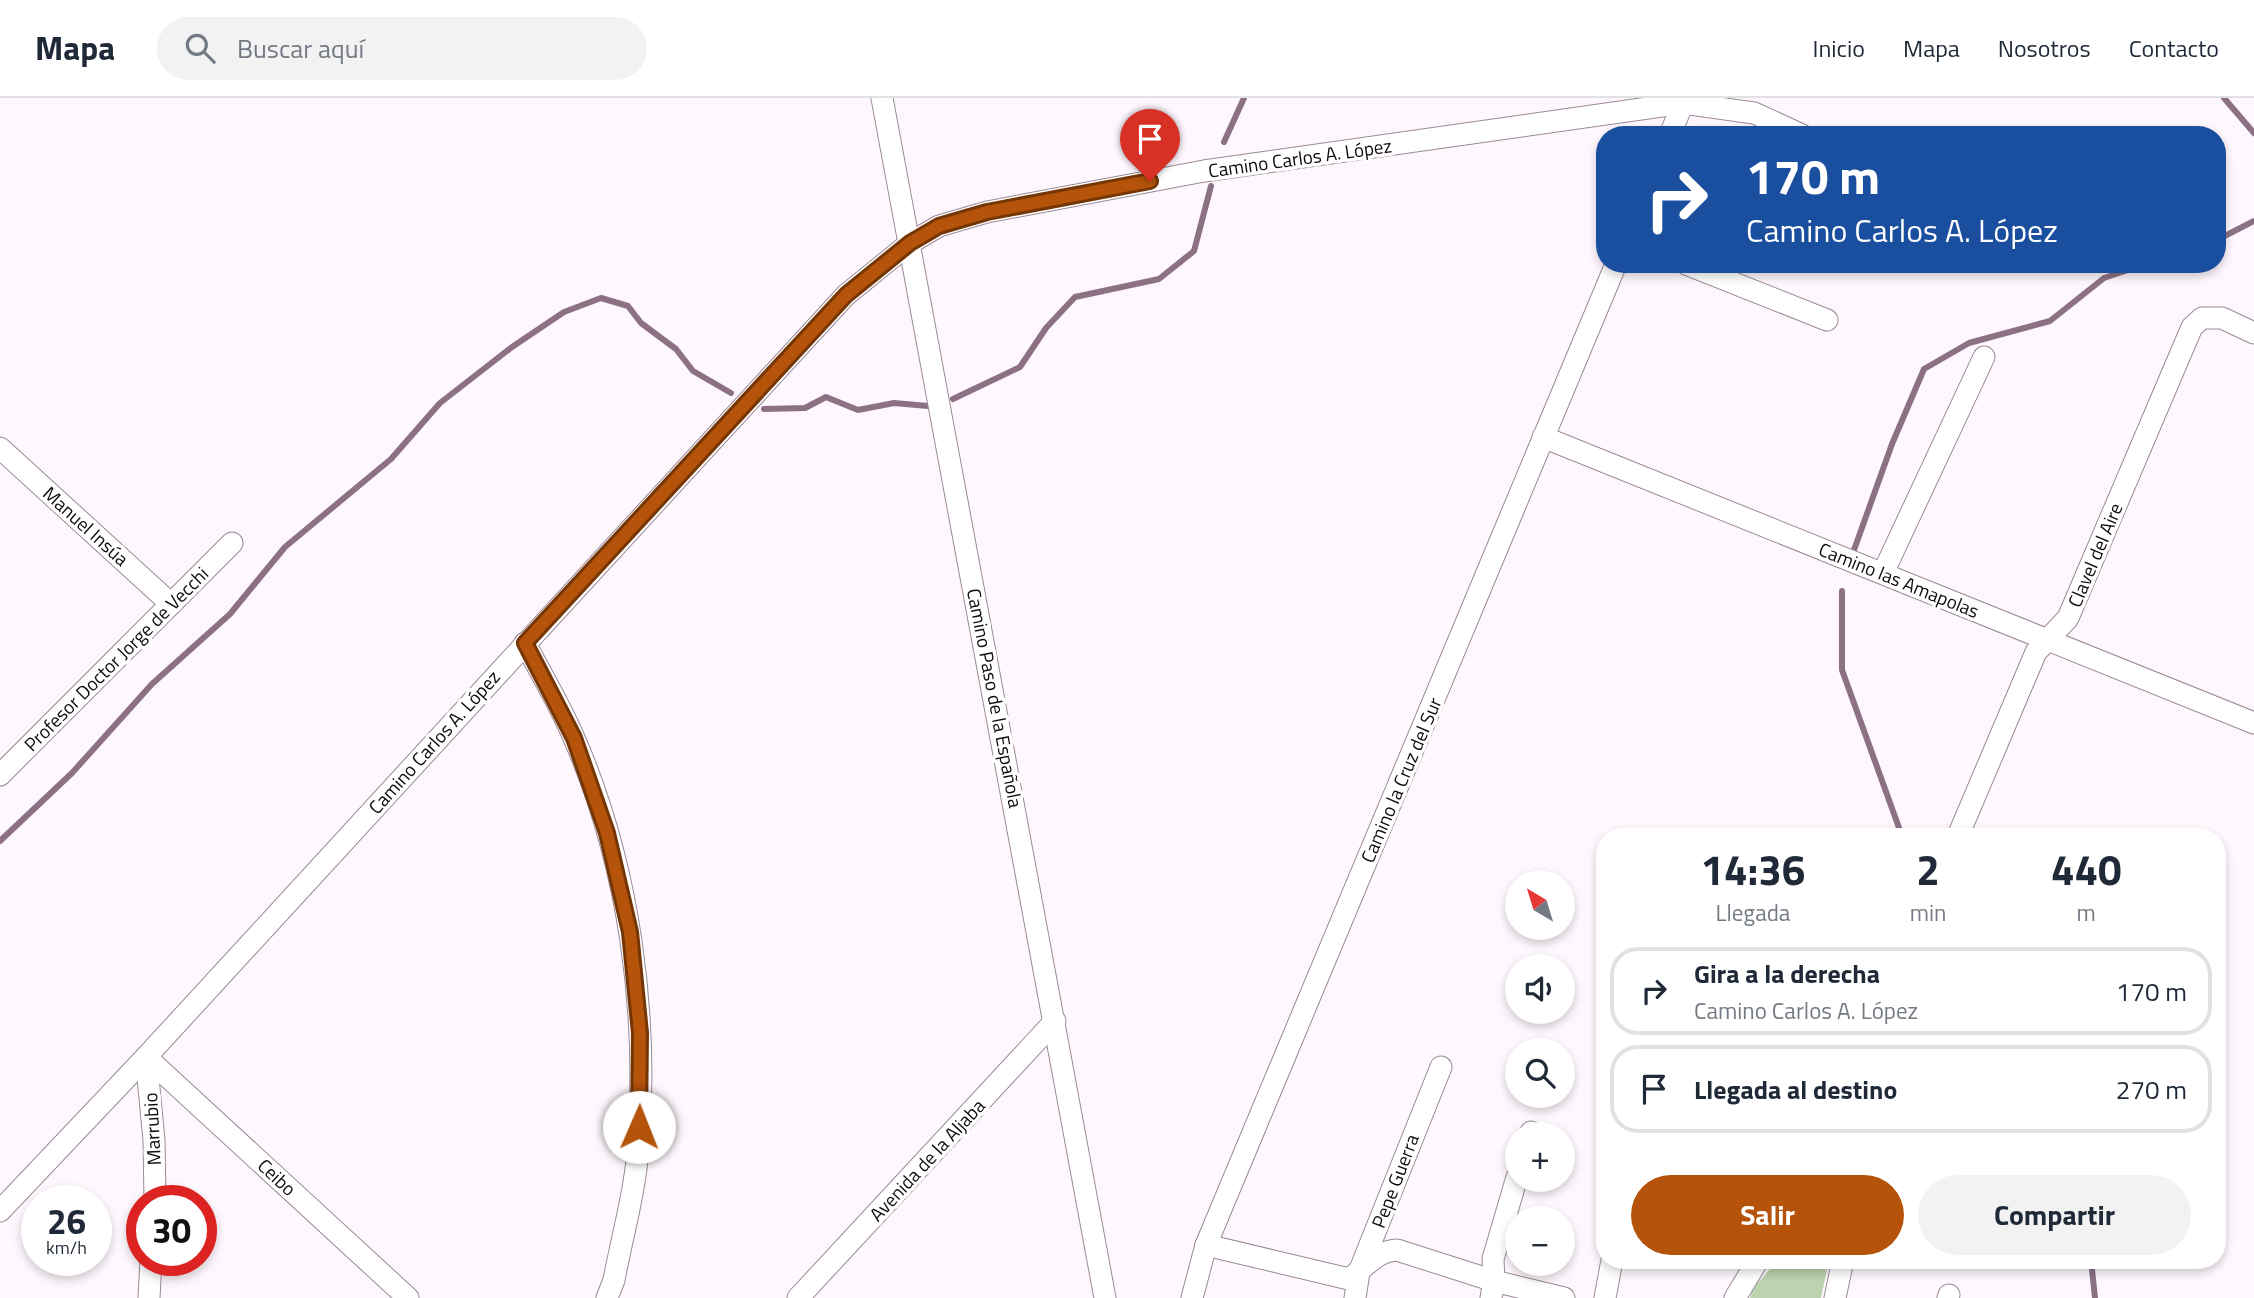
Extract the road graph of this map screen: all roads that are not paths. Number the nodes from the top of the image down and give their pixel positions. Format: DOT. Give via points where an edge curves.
graph roads {
  1 [pos="882,98"];
  2 [pos="1684,101"];
  3 [pos="1674,126"];
  4 [pos="1782,126"];
  5 [pos="910,243"];
  6 [pos="1612,273"];
  7 [pos="1709,273"];
  8 [pos="1828,320"];
  9 [pos="2254,333"];
  10 [pos="1984,357"];
  11 [pos="1543,437"];
  12 [pos="0,448"];
  13 [pos="232,543"];
  14 [pos="1883,573"];
  15 [pos="171,604"];
  16 [pos="2050,640"];
  17 [pos="525,643"];
  18 [pos="2254,723"];
  19 [pos="0,775"];
  20 [pos="1961,828"];
  21 [pos="1055,1021"];
  22 [pos="146,1057"];
  23 [pos="1441,1067"];
  24 [pos="155,1185"];
  25 [pos="1513,1192"];
  26 [pos="0,1211"];
  27 [pos="1206,1245"];
  28 [pos="1610,1269"];
  29 [pos="1753,1269"];
  30 [pos="1841,1269"];
  31 [pos="1359,1272"];
  32 [pos="150,1276"];
  33 [pos="1493,1289"];
  34 [pos="149,1298"];
  35 [pos="408,1298"];
  36 [pos="607,1298"];
  37 [pos="798,1298"];
  38 [pos="1105,1298"];
  39 [pos="1192,1298"];
  40 [pos="1355,1298"];
  41 [pos="1564,1298"];
  42 [pos="1605,1298"];
  43 [pos="1735,1298"];
  44 [pos="1835,1298"];
  1 -- 5 [label="street, Camino Paso de la Española"];
  2 -- 3 [label="street"];
  2 -- 4 [label="street, Camino Carlos A. López" via="1754,113"];
  2 -- 5 [label="street, Camino Carlos A. López" via="1204,171 987,212 939,226"];
  5 -- 17 [label="street, Camino Carlos A. López" via="846,295"];
  5 -- 21 [label="street, Camino Paso de la Española"];
  6 -- 11 [label="street, Camino la Cruz del Sur"];
  7 -- 8 [label="street"];
  9 -- 16 [label="street, Clavel del Aire" via="2222,318 2202,318 2192,327 2068,618"];
  10 -- 14 [label="street"];
  11 -- 14 [label="street, Camino las Amapolas"];
  11 -- 27 [label="street, Camino la Cruz del Sur"];
  12 -- 15 [label="street, Manuel Insúa"];
  13 -- 15 [label="street, Profesor Doctor Jorge de Vecchi"];
  14 -- 16 [label="street, Camino las Amapolas"];
  15 -- 19 [label="street, Profesor Doctor Jorge de Vecchi"];
  16 -- 18 [label="street, Camino las Amapolas"];
  16 -- 20 [label="street, Clavel del Aire" via="2036,652"];
  17 -- 22 [label="street, Camino Carlos A. López"];
  17 -- 36 [label="street" via="574,738 607,833 630,932 640,1033 638,1150"];
  21 -- 37 [label="street, Avenida de la Aljaba"];
  21 -- 38 [label="street, Camino Paso de la Española"];
  22 -- 24 [label="street, Marrubio"];
  22 -- 26 [label="street, Camino Carlos A. López"];
  22 -- 35 [label="street, Ceibo"];
  23 -- 31 [label="street, Pepe Guerra"];
  25 -- 33 [label="street" via="1493,1259"];
  27 -- 31 [label="street" via="1349,1279"];
  27 -- 39 [label="street, Camino la Cruz del Sur"];
  28 -- 42 [label="street"];
  29 -- 43 [label="street"];
  30 -- 44 [label="street"];
  31 -- 33 [label="street" via="1375,1256 1397,1250"];
  31 -- 40 [label="street, Pepe Guerra"];
  32 -- 34 [label="street"];
  33 -- 41 [label="street"];
}
